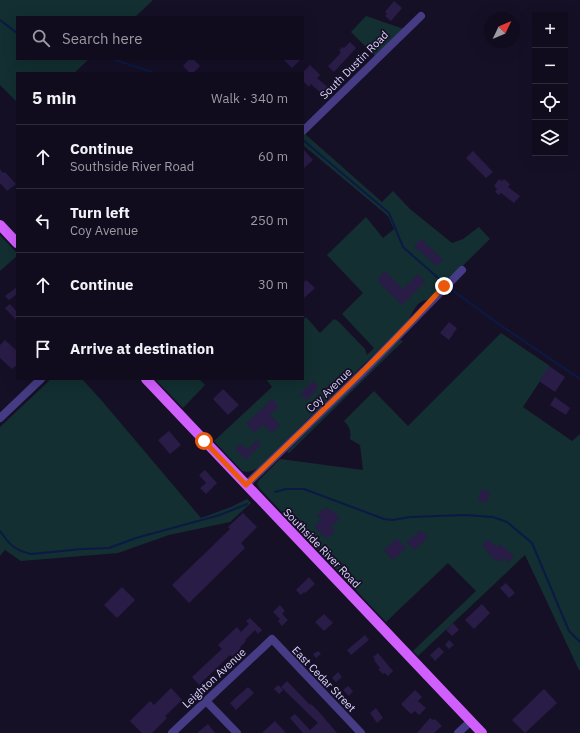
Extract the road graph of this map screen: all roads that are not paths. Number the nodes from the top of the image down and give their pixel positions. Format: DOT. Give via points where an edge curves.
graph roads {
  1 [pos="421,16"];
  2 [pos="304,130"];
  3 [pos="0,225"];
  4 [pos="16,242"];
  5 [pos="462,270"];
  6 [pos="40,380"];
  7 [pos="147,380"];
  8 [pos="0,418"];
  9 [pos="246,485"];
  10 [pos="272,640"];
  11 [pos="206,700"];
  12 [pos="471,721"];
  13 [pos="172,733"];
  14 [pos="237,733"];
  15 [pos="361,733"];
  16 [pos="458,733"];
  17 [pos="482,733"];
  1 -- 2 [label="street, South Dustin Road"];
  3 -- 4 [label="main road"];
  5 -- 9 [label="street, Coy Avenue" via="364,371"];
  6 -- 8 [label="street"];
  7 -- 9 [label="main road, Southside River Road"];
  9 -- 12 [label="main road, Southside River Road"];
  10 -- 11 [label="street, Leighton Avenue"];
  10 -- 15 [label="street, East Cedar Street"];
  11 -- 13 [label="street, Leighton Avenue"];
  11 -- 14 [label="street"];
  12 -- 16 [label="street"];
  12 -- 17 [label="main road, Southside River Road"];
}
